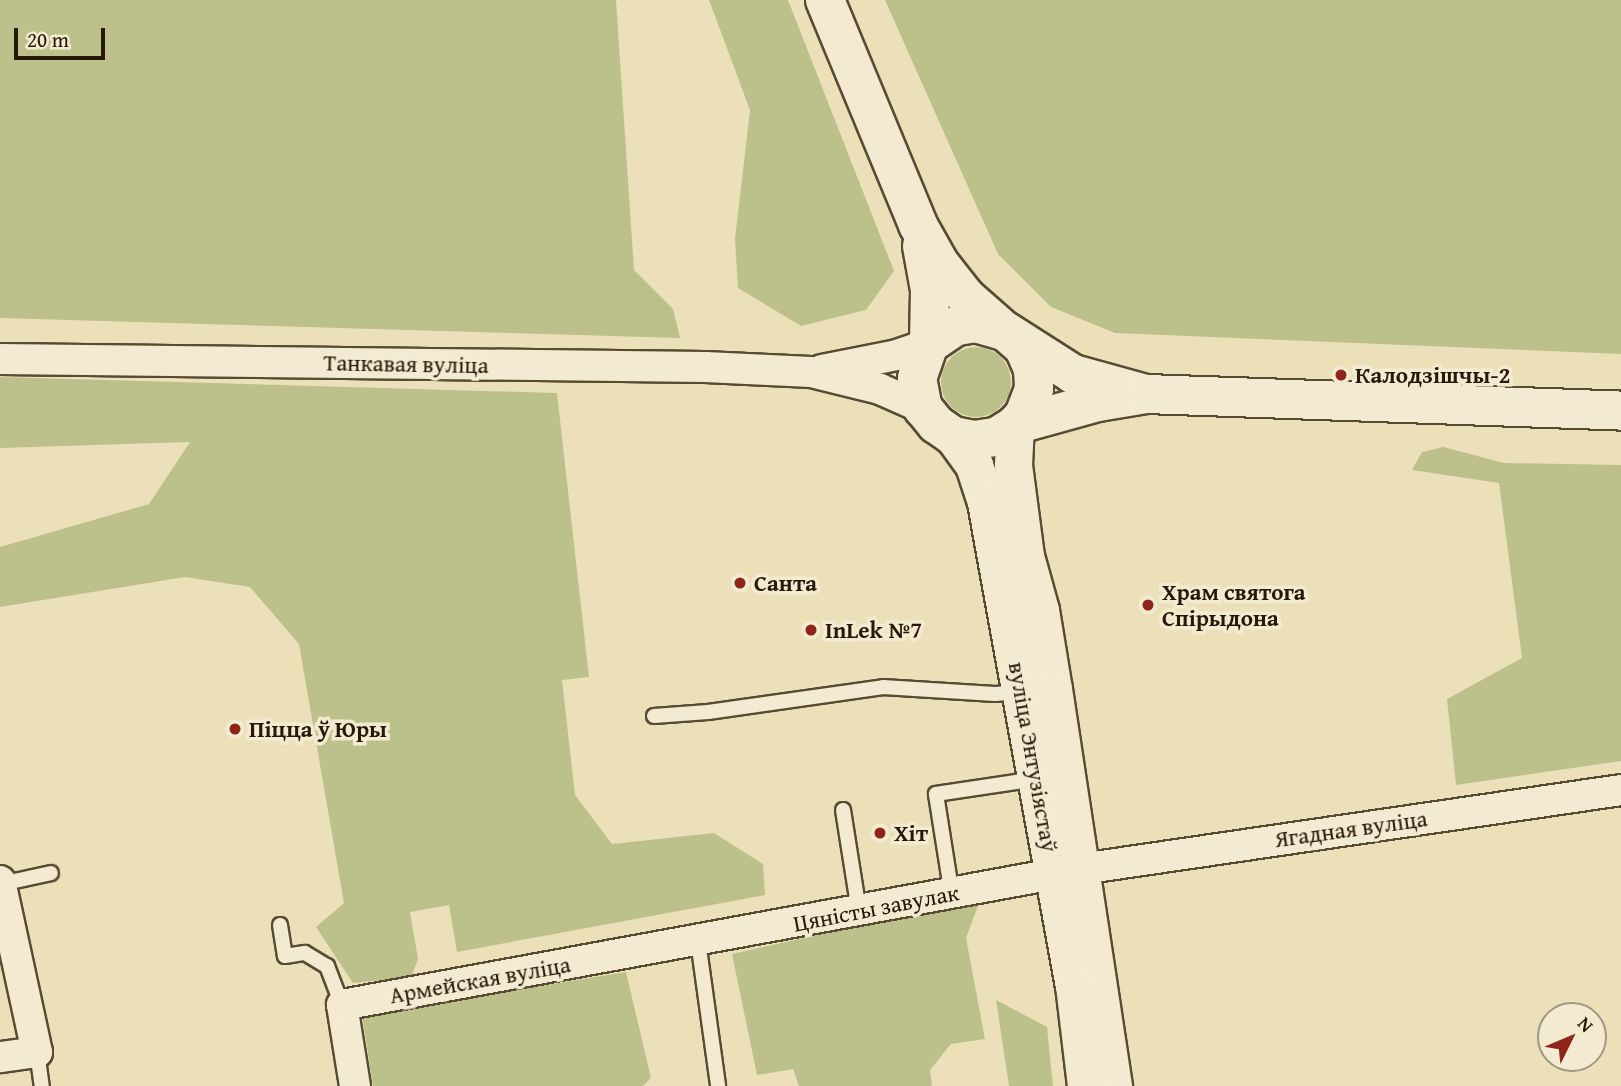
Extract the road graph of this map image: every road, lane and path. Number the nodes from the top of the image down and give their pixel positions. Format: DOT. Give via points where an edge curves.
graph roads {
  1 [pos="825,0"];
  2 [pos="918,225"];
  3 [pos="1007,332"];
  4 [pos="929,344"];
  5 [pos="0,359"];
  6 [pos="811,372"];
  7 [pos="1146,394"];
  8 [pos="923,408"];
  9 [pos="1080,409"];
  10 [pos="1621,411"];
  11 [pos="1015,425"];
  12 [pos="953,436"];
  13 [pos="1040,610"];
  14 [pos="1038,690"];
  15 [pos="654,716"];
  16 [pos="1037,779"];
  17 [pos="1621,790"];
  18 [pos="843,810"];
  19 [pos="1068,872"];
  20 [pos="51,873"];
  21 [pos="0,883"];
  22 [pos="280,925"];
  23 [pos="698,941"];
  24 [pos="342,1005"];
  25 [pos="37,1052"];
  26 [pos="0,1058"];
  27 [pos="42,1086"];
  28 [pos="355,1086"];
  29 [pos="718,1086"];
  30 [pos="1086,1086"];
  31 [pos="1113,1086"];
  1 -- 2 [label="main road"];
  2 -- 3 [label="main road" via="966,297"];
  2 -- 4 [label="main road" via="930,290"];
  3 -- 4 [label="main road" via="976,323 956,326"];
  3 -- 7 [label="main road" via="1073,373"];
  3 -- 11 [label="main road" via="1024,348 1034,369 1031,403"];
  4 -- 6 [label="street, Танкавая вуліца"];
  4 -- 8 [label="main road" via="917,377"];
  5 -- 6 [label="street, Танкавая вуліца"];
  6 -- 8 [label="street, Танкавая вуліца" via="880,389"];
  7 -- 9 [label="main road"];
  7 -- 10 [label="main road"];
  8 -- 12 [label="main road"];
  9 -- 11 [label="main road"];
  9 -- 13 [label="street, вуліца Энтузіястаў" via="1042,434 1030,468"];
  11 -- 12 [label="main road" via="996,437 974,440"];
  11 -- 13 [label="street, вуліца Энтузіястаў" via="1013,465 1025,556"];
  12 -- 14 [label="street, вуліца Энтузіястаў" via="974,465"];
  13 -- 14 [label="street, вуліца Энтузіястаў"];
  14 -- 15 [label="lane" via="995,694 883,687"];
  14 -- 16 [label="street, вуліца Энтузіястаў"];
  14 -- 19 [label="street, вуліца Энтузіястаў"];
  16 -- 18 [label="lane" via="936,794 951,889 858,905"];
  16 -- 19 [label="street, вуліца Энтузіястаў"];
  17 -- 19 [label="street, Ягадная вуліца"];
  19 -- 23 [label="street, Цяністы завулак"];
  19 -- 30 [label="street, вуліца Энтузіястаў"];
  19 -- 31 [label="street, вуліца Энтузіястаў"];
  20 -- 21 [label="lane"];
  21 -- 25 [label="street"];
  22 -- 24 [label="lane" via="285,956 306,953 327,967"];
  23 -- 24 [label="street, Армейская вуліца"];
  23 -- 29 [label="lane"];
  24 -- 28 [label="street"];
  25 -- 26 [label="street"];
  25 -- 27 [label="lane"];
}
